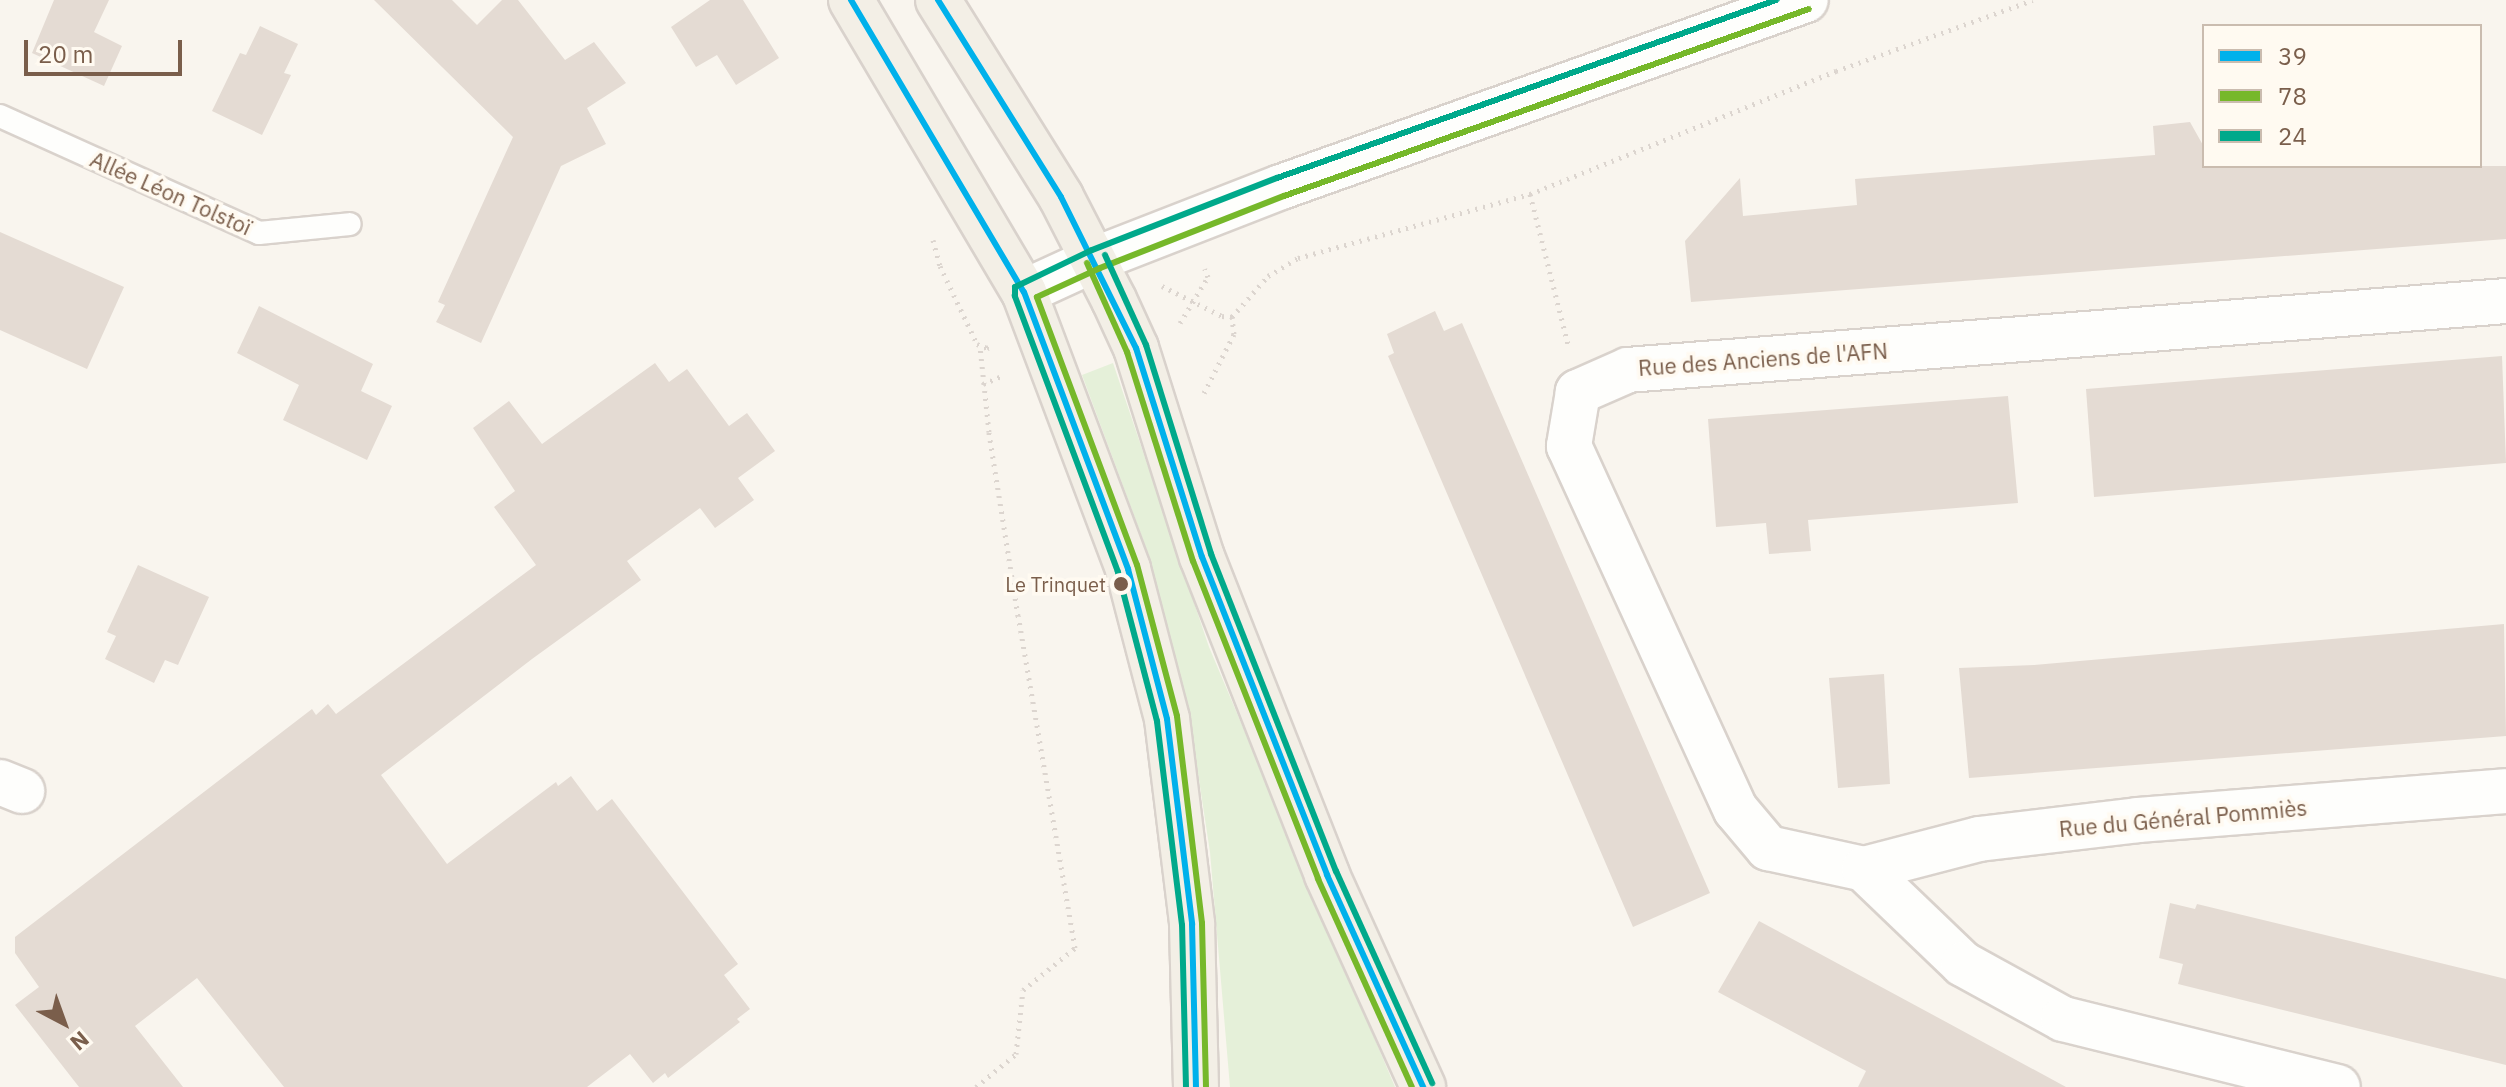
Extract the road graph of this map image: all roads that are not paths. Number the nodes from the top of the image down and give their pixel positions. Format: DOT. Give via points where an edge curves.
graph roads {
  1 [pos="851,0"];
  2 [pos="938,0"];
  3 [pos="1806,0"];
  4 [pos="0,116"];
  5 [pos="350,224"];
  6 [pos="1096,259"];
  7 [pos="1024,292"];
  8 [pos="2506,301"];
  9 [pos="2506,791"];
  10 [pos="1864,869"];
  11 [pos="1196,1087"];
  12 [pos="1423,1087"];
  13 [pos="2338,1087"];
  1 -- 7 [label="main road"];
  2 -- 6 [label="main road"];
  3 -- 6 [label="street" via="1281,187"];
  4 -- 5 [label="lane, Allée Léon Tolstoï" via="259,233"];
  6 -- 7 [label="street"];
  6 -- 12 [label="main road" via="1136,348 1207,571 1327,875"];
  7 -- 11 [label="main road" via="1128,569 1167,719 1192,924"];
  8 -- 10 [label="street, Rue des Anciens de l'AFN" via="1628,370 1578,392 1569,446 1736,810 1768,848"];
  9 -- 10 [label="street, Rue du Général Pommiès" via="2138,820 1979,839"];
  10 -- 13 [label="street" via="1963,964 2063,1019"];
}
